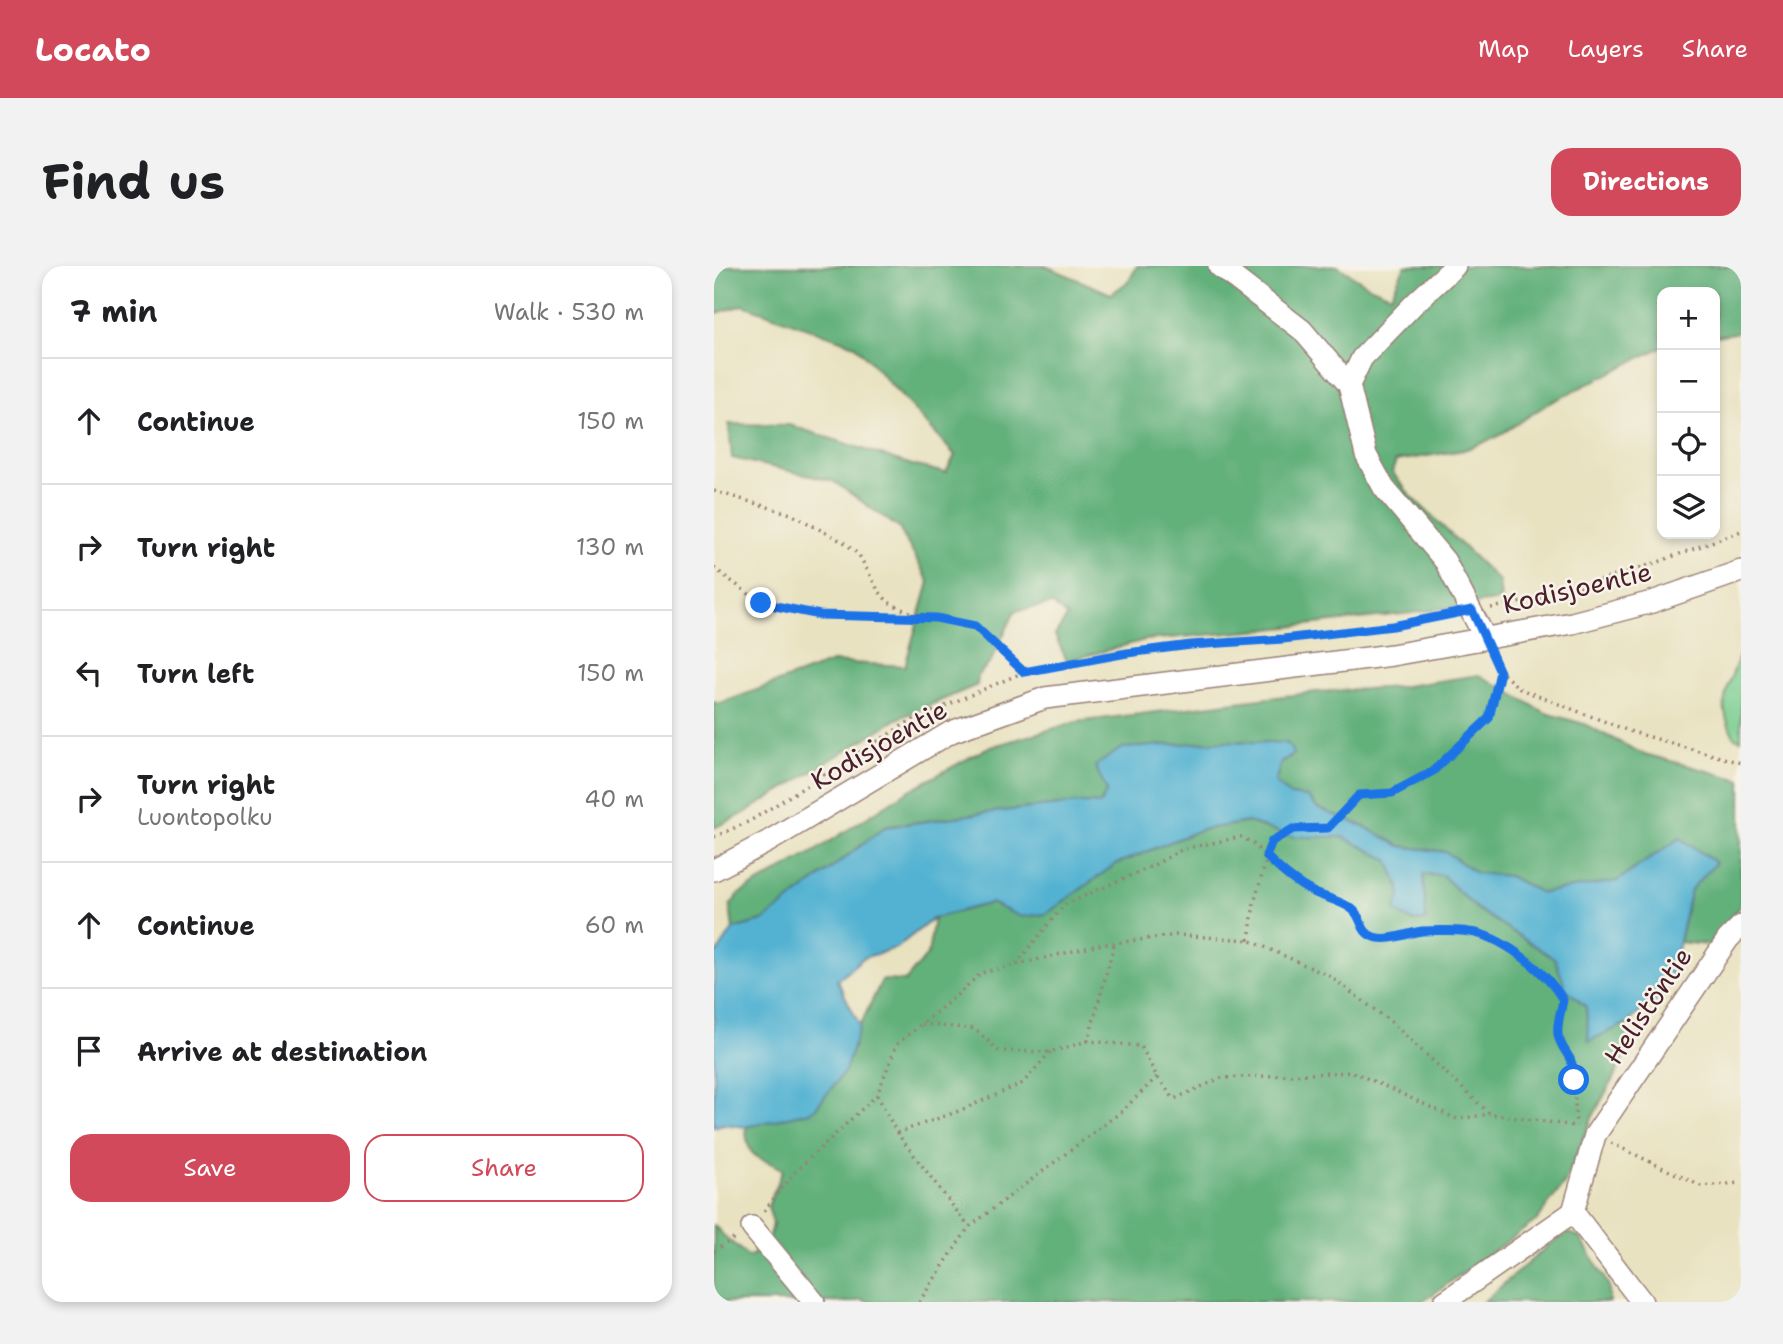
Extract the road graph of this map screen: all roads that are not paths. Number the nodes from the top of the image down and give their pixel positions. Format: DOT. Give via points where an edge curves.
graph roads {
  1 [pos="1219,266"];
  2 [pos="1455,266"];
  3 [pos="1349,385"];
  4 [pos="1741,571"];
  5 [pos="1485,638"];
  6 [pos="714,870"];
  7 [pos="1741,926"];
  8 [pos="1573,1212"];
  9 [pos="752,1227"];
  10 [pos="814,1302"];
  11 [pos="1444,1302"];
  12 [pos="1642,1302"];
  1 -- 3 [label="street" via="1302,330"];
  2 -- 3 [label="street" via="1362,358"];
  3 -- 5 [label="street" via="1366,455 1384,488 1445,561"];
  4 -- 5 [label="street, Kodisjoentie" via="1572,623"];
  5 -- 6 [label="street, Kodisjoentie" via="1392,655 1045,698 951,732"];
  7 -- 8 [label="street, Helistöntie" via="1586,1131"];
  8 -- 11 [label="street"];
  8 -- 12 [label="street"];
  9 -- 10 [label="street"];
}
